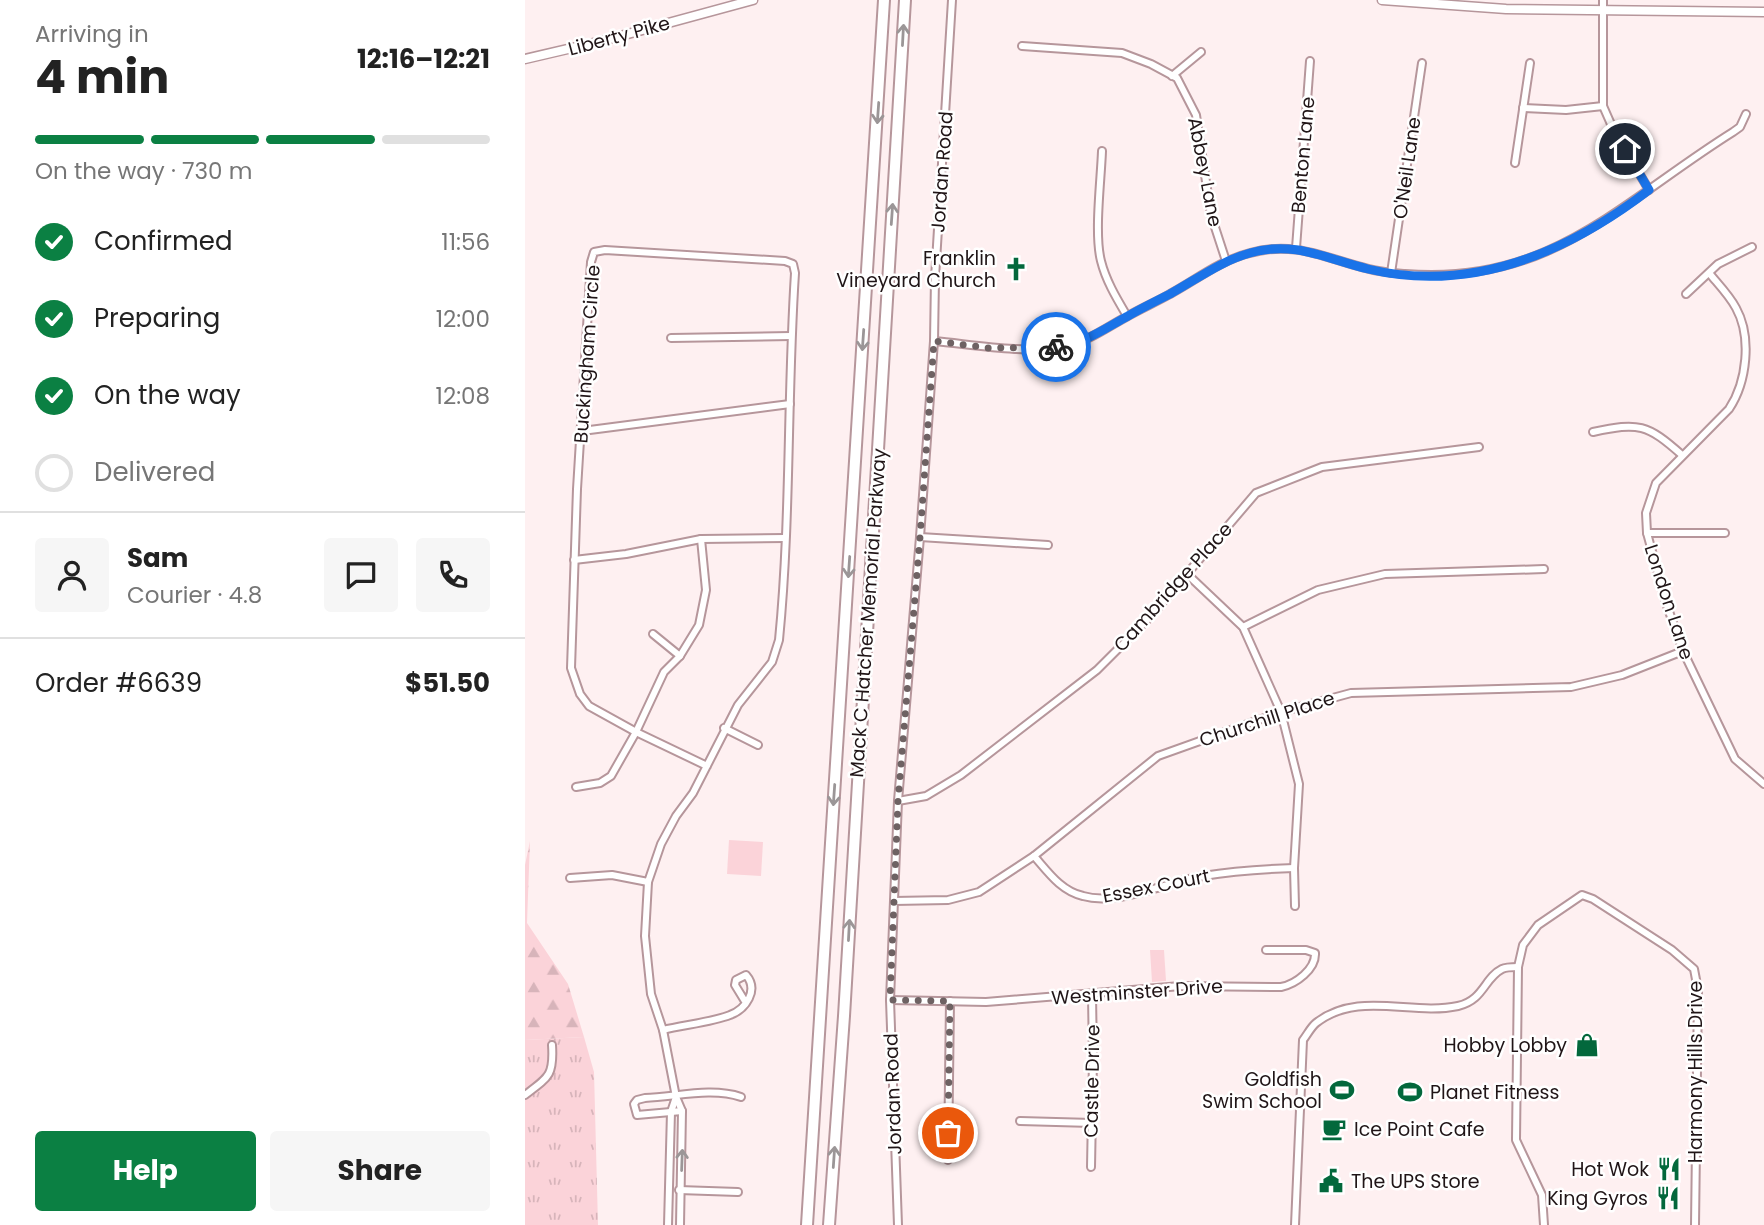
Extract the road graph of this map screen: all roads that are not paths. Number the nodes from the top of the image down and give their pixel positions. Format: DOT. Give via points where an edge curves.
graph roads {
  1 [pos="753,0"];
  2 [pos="884,0"];
  3 [pos="905,0"];
  4 [pos="952,0"];
  5 [pos="1382,0"];
  6 [pos="1603,0"];
  7 [pos="1403,1"];
  8 [pos="1416,1"];
  9 [pos="1603,10"];
  10 [pos="1764,12"];
  11 [pos="1022,46"];
  12 [pos="1201,52"];
  13 [pos="525,59"];
  14 [pos="1311,61"];
  15 [pos="1422,63"];
  16 [pos="1529,64"];
  17 [pos="1172,76"];
  18 [pos="1603,106"];
  19 [pos="1523,108"];
  20 [pos="1746,114"];
  21 [pos="1102,151"];
  22 [pos="1515,163"];
  23 [pos="1649,190"];
  24 [pos="1752,247"];
  25 [pos="1296,248"];
  26 [pos="1226,261"];
  27 [pos="1391,273"];
  28 [pos="1709,273"];
  29 [pos="1686,294"];
  30 [pos="1127,316"];
  31 [pos="791,336"];
  32 [pos="671,338"];
  33 [pos="934,341"];
  34 [pos="790,404"];
  35 [pos="582,431"];
  36 [pos="1593,432"];
  37 [pos="1479,447"];
  38 [pos="1682,454"];
  39 [pos="1647,533"];
  40 [pos="1725,533"];
  41 [pos="920,537"];
  42 [pos="785,538"];
  43 [pos="701,539"];
  44 [pos="1048,545"];
  45 [pos="574,560"];
  46 [pos="1544,569"];
  47 [pos="1186,573"];
  48 [pos="1243,626"];
  49 [pos="653,634"];
  50 [pos="1683,651"];
  51 [pos="680,656"];
  52 [pos="1281,712"];
  53 [pos="724,728"];
  54 [pos="636,732"];
  55 [pos="758,746"];
  56 [pos="707,766"];
  57 [pos="1764,784"];
  58 [pos="576,787"];
  59 [pos="898,801"];
  60 [pos="1034,856"];
  61 [pos="1294,868"];
  62 [pos="570,878"];
  63 [pos="648,881"];
  64 [pos="894,901"];
  65 [pos="1295,906"];
  66 [pos="1266,950"];
  67 [pos="1518,967"];
  68 [pos="1092,995"];
  69 [pos="890,1000"];
  70 [pos="950,1001"];
  71 [pos="746,1003"];
  72 [pos="663,1030"];
  73 [pos="552,1045"];
  74 [pos="525,1095"];
  75 [pos="676,1097"];
  76 [pos="741,1097"];
  77 [pos="682,1111"];
  78 [pos="671,1112"];
  79 [pos="1020,1121"];
  80 [pos="1092,1123"];
  81 [pos="948,1160"];
  82 [pos="1091,1167"];
  83 [pos="670,1189"];
  84 [pos="681,1190"];
  85 [pos="738,1192"];
  86 [pos="669,1225"];
  87 [pos="680,1225"];
  88 [pos="805,1225"];
  89 [pos="829,1225"];
  90 [pos="898,1225"];
  91 [pos="1295,1225"];
  92 [pos="1544,1225"];
  93 [pos="1695,1225"];
  1 -- 13 [label="street, Liberty Pike"];
  2 -- 88 [label="highway, Mack C Hatcher Memorial Parkway, one-way"];
  89 -- 3 [label="highway, Mack C Hatcher Memorial Parkway, one-way"];
  4 -- 33 [label="street, Jordan Road"];
  5 -- 7 [label="street"];
  6 -- 9 [label="street"];
  7 -- 8 [label="street"];
  8 -- 9 [label="street" via="1506,9"];
  9 -- 10 [label="street"];
  9 -- 18 [label="street"];
  11 -- 17 [label="street, Abbey Lane" via="1122,53"];
  12 -- 17 [label="street"];
  14 -- 25 [label="street, Benton Lane"];
  15 -- 27 [label="street, O'Neil Lane"];
  16 -- 19 [label="street"];
  17 -- 26 [label="street, Abbey Lane" via="1196,115 1211,215"];
  18 -- 19 [label="street"];
  18 -- 23 [label="street"];
  19 -- 22 [label="street"];
  20 -- 23 [label="street" via="1740,127"];
  21 -- 30 [label="street" via="1101,260"];
  23 -- 27 [label="street" via="1571,240 1513,265 1453,274"];
  24 -- 28 [label="street" via="1730,256"];
  25 -- 26 [label="street" via="1261,250"];
  25 -- 27 [label="street"];
  26 -- 30 [label="street"];
  28 -- 29 [label="street"];
  28 -- 38 [label="street, London Lane" via="1742,320 1744,368 1730,409"];
  30 -- 33 [label="street" via="1065,346 989,348"];
  31 -- 32 [label="street"];
  31 -- 34 [label="street, Buckingham Circle"];
  31 -- 35 [label="street, Buckingham Circle" via="793,264 594,252"];
  33 -- 41 [label="street, Jordan Road"];
  34 -- 35 [label="street"];
  34 -- 42 [label="street, Buckingham Circle"];
  35 -- 45 [label="street, Buckingham Circle"];
  36 -- 38 [label="street" via="1640,427 1657,433"];
  37 -- 47 [label="street, Cambridge Place" via="1322,467 1257,493"];
  38 -- 39 [label="street, London Lane" via="1656,483 1646,513"];
  39 -- 40 [label="street"];
  39 -- 50 [label="street, London Lane"];
  41 -- 44 [label="street"];
  41 -- 59 [label="street, Jordan Road"];
  42 -- 43 [label="street"];
  42 -- 53 [label="street, Buckingham Circle" via="779,640 772,662"];
  43 -- 45 [label="street"];
  43 -- 51 [label="street" via="706,590 703,608 696,632"];
  45 -- 54 [label="street, Buckingham Circle" via="571,668 575,683 590,706"];
  46 -- 48 [label="street" via="1385,574 1318,590"];
  47 -- 48 [label="street"];
  47 -- 59 [label="street, Cambridge Place" via="1097,670 961,775 926,796"];
  48 -- 52 [label="street"];
  49 -- 51 [label="street"];
  50 -- 52 [label="street, Churchill Place" via="1622,675 1571,687 1352,693"];
  50 -- 57 [label="street, London Lane" via="1735,759"];
  51 -- 54 [label="street" via="664,672"];
  52 -- 60 [label="street, Churchill Place" via="1158,756"];
  52 -- 61 [label="street" via="1299,784"];
  53 -- 55 [label="street"];
  53 -- 56 [label="street, Buckingham Circle"];
  54 -- 56 [label="street, Buckingham Circle"];
  54 -- 58 [label="street" via="611,776"];
  56 -- 63 [label="street, Buckingham Circle" via="661,844"];
  59 -- 64 [label="street, Jordan Road"];
  60 -- 61 [label="street, Essex Court" via="1065,888 1098,899 1203,876"];
  60 -- 64 [label="street, Churchill Place" via="978,892 948,900"];
  61 -- 65 [label="street"];
  62 -- 63 [label="street" via="613,875"];
  63 -- 72 [label="street, Buckingham Circle" via="647,965"];
  64 -- 69 [label="street, Jordan Road"];
  66 -- 68 [label="street, Westminster Drive" via="1306,950 1316,958 1289,985 1181,986"];
  67 -- 91 [label="street" via="1503,969 1479,995 1459,1006 1368,1004 1315,1023 1303,1040"];
  67 -- 92 [label="street" via="1516,1140 1542,1195"];
  67 -- 93 [label="street, Harmony Hills Drive" via="1523,945 1538,925 1582,895 1694,969 1698,990"];
  68 -- 70 [label="street, Westminster Drive"];
  68 -- 80 [label="street, Castle Drive"];
  69 -- 70 [label="street, Westminster Drive"];
  69 -- 90 [label="street, Jordan Road"];
  70 -- 81 [label="street"];
  71 -- 72 [label="street" via="732,1014"];
  72 -- 75 [label="street, Buckingham Circle"];
  73 -- 74 [label="street" via="554,1067"];
  75 -- 76 [label="street" via="727,1092"];
  75 -- 77 [label="street, Buckingham Circle"];
  75 -- 78 [label="street, Buckingham Circle"];
  75 -- 78 [label="street" via="645,1098 634,1104 638,1115"];
  77 -- 78 [label="street"];
  84 -- 77 [label="street, Buckingham Circle, one-way"];
  78 -- 83 [label="street, Buckingham Circle"];
  79 -- 80 [label="street"];
  80 -- 82 [label="street, Castle Drive"];
  83 -- 84 [label="street"];
  83 -- 86 [label="street, Buckingham Circle"];
  84 -- 85 [label="street"];
  84 -- 87 [label="street, Buckingham Circle"];
}
